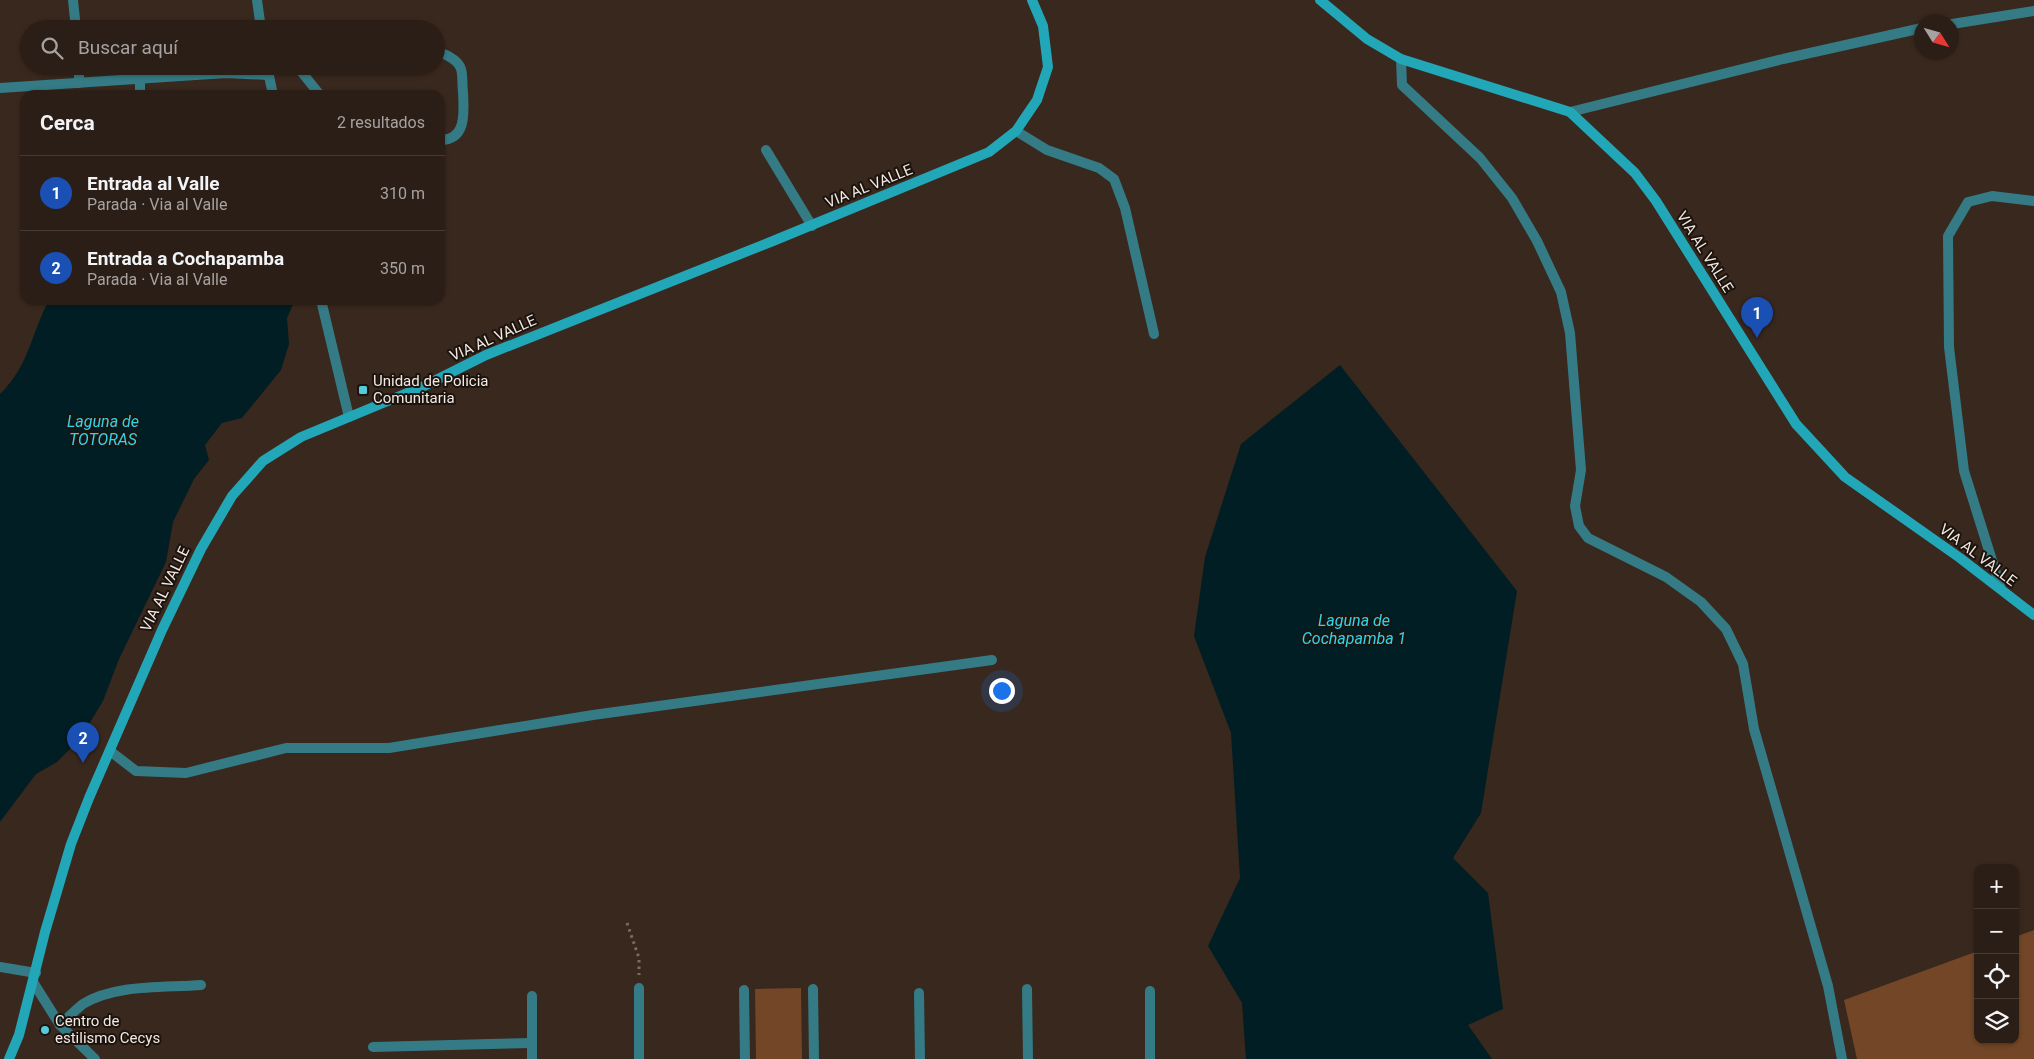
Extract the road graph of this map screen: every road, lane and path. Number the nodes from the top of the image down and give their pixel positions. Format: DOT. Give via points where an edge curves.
graph roads {
  1 [pos="73,0"];
  2 [pos="257,0"];
  3 [pos="1032,0"];
  4 [pos="1320,0"];
  5 [pos="2034,11"];
  6 [pos="75,20"];
  7 [pos="260,20"];
  8 [pos="1959,23"];
  9 [pos="1914,30"];
  10 [pos="445,54"];
  11 [pos="1402,59"];
  12 [pos="79,75"];
  13 [pos="197,75"];
  14 [pos="268,75"];
  15 [pos="304,75"];
  16 [pos="140,79"];
  17 [pos="79,83"];
  18 [pos="0,88"];
  19 [pos="140,90"];
  20 [pos="272,90"];
  21 [pos="316,90"];
  22 [pos="1570,112"];
  23 [pos="1016,131"];
  24 [pos="445,140"];
  25 [pos="766,150"];
  26 [pos="2034,201"];
  27 [pos="812,226"];
  28 [pos="322,305"];
  29 [pos="1154,334"];
  30 [pos="348,418"];
  31 [pos="2001,590"];
  32 [pos="2034,615"];
  33 [pos="992,660"];
  34 [pos="110,751"];
  35 [pos="627,922"];
  36 [pos="0,966"];
  37 [pos="34,977"];
  38 [pos="201,985"];
  39 [pos="639,988"];
  40 [pos="813,989"];
  41 [pos="744,990"];
  42 [pos="1027,990"];
  43 [pos="1150,991"];
  44 [pos="919,993"];
  45 [pos="532,996"];
  46 [pos="60,1026"];
  47 [pos="532,1043"];
  48 [pos="373,1047"];
  49 [pos="9,1059"];
  50 [pos="95,1059"];
  51 [pos="532,1059"];
  52 [pos="639,1059"];
  53 [pos="745,1059"];
  54 [pos="814,1059"];
  55 [pos="920,1059"];
  56 [pos="1028,1059"];
  57 [pos="1150,1059"];
  58 [pos="1842,1059"];
  1 -- 6 [label="street"];
  2 -- 7 [label="street"];
  3 -- 23 [label="main road, VIA AL VALLE" via="1043,26 1048,67 1037,100"];
  4 -- 11 [label="main road, VIA AL VALLE" via="1367,39"];
  5 -- 8 [label="street"];
  9 -- 22 [label="street"];
  10 -- 24 [label="street" via="461,68 465,116 460,132"];
  11 -- 22 [label="main road, VIA AL VALLE"];
  11 -- 58 [label="street" via="1402,84 1480,158 1512,198 1561,292 1570,333 1581,470 1575,506 1578,526 1588,538 1666,577 1700,602 1726,629 1743,664 1754,728 1828,986"];
  12 -- 17 [label="street"];
  13 -- 16 [label="street"];
  14 -- 20 [label="street"];
  15 -- 21 [label="street"];
  16 -- 17 [label="street"];
  16 -- 19 [label="street"];
  17 -- 18 [label="street"];
  22 -- 31 [label="main road, VIA AL VALLE" via="1635,173 1651,194 1796,424 1822,454 1845,478"];
  23 -- 27 [label="main road, VIA AL VALLE" via="989,152"];
  23 -- 29 [label="street" via="1047,150 1099,168 1114,179 1125,208"];
  25 -- 27 [label="street"];
  26 -- 31 [label="street" via="1992,196 1968,202 1948,236 1949,347 1964,471"];
  27 -- 30 [label="main road, VIA AL VALLE" via="486,355"];
  28 -- 30 [label="street"];
  30 -- 34 [label="main road, VIA AL VALLE" via="301,437 262,461 232,496 201,549 166,622"];
  31 -- 32 [label="main road, VIA AL VALLE"];
  33 -- 34 [label="street" via="583,716 389,748 286,748 186,773 136,770"];
  34 -- 37 [label="main road, VIA AL VALLE" via="72,844"];
  35 -- 39 [label="path" via="639,958"];
  36 -- 37 [label="street"];
  37 -- 46 [label="street"];
  37 -- 49 [label="main road, VIA AL VALLE" via="19,1035"];
  38 -- 46 [label="street" via="101,996 82,1005"];
  39 -- 52 [label="street"];
  40 -- 54 [label="street"];
  41 -- 53 [label="street"];
  42 -- 56 [label="street"];
  43 -- 57 [label="street"];
  44 -- 55 [label="street"];
  45 -- 47 [label="street"];
  46 -- 50 [label="street"];
  47 -- 48 [label="street"];
  47 -- 51 [label="street"];
}
